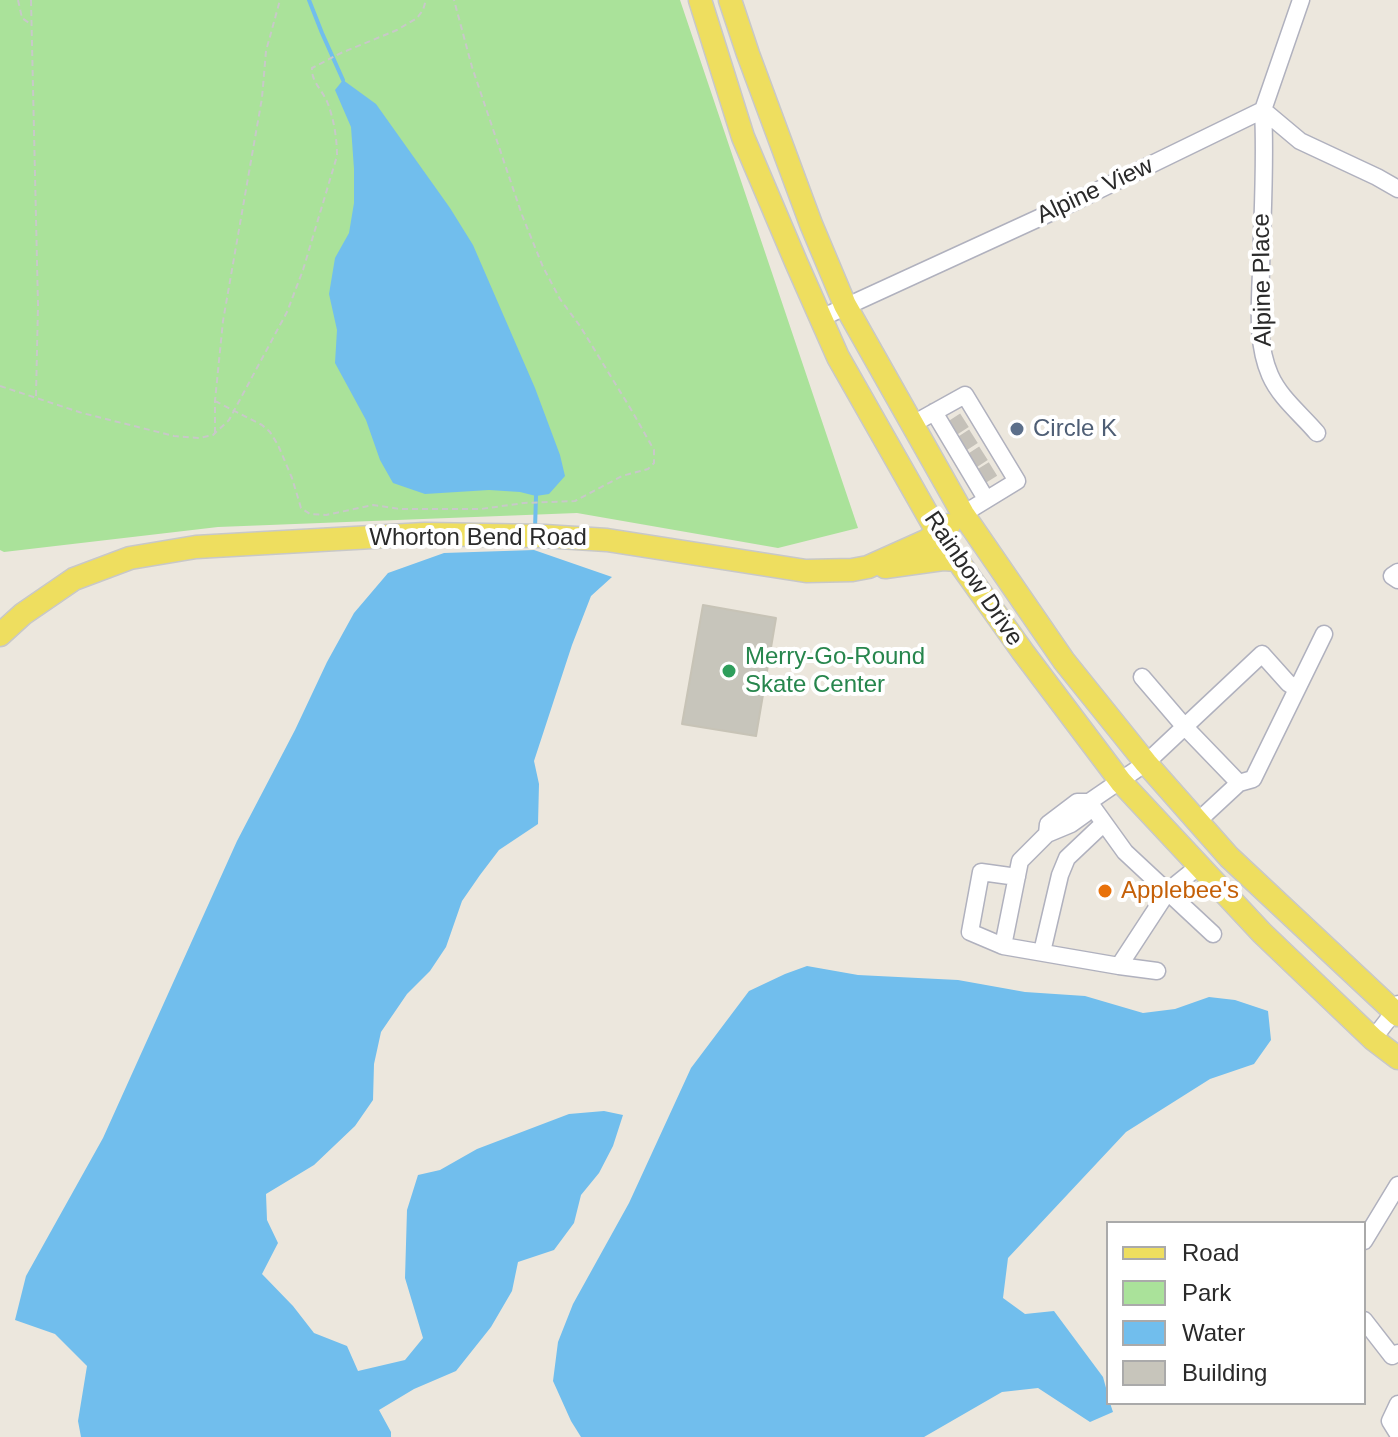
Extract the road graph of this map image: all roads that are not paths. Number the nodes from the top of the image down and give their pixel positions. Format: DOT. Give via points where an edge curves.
graph roads {
  1 [pos="700,0"];
  2 [pos="730,0"];
  3 [pos="1301,0"];
  4 [pos="1263,110"];
  5 [pos="1398,189"];
  6 [pos="845,305"];
  7 [pos="821,318"];
  8 [pos="934,412"];
  9 [pos="959,424"];
  10 [pos="911,425"];
  11 [pos="1317,433"];
  12 [pos="969,440"];
  13 [pos="979,456"];
  14 [pos="988,472"];
  15 [pos="986,499"];
  16 [pos="963,514"];
  17 [pos="938,533"];
  18 [pos="957,560"];
  19 [pos="868,567"];
  20 [pos="1398,572"];
  21 [pos="1398,580"];
  22 [pos="1324,634"];
  23 [pos="0,635"];
  24 [pos="1142,677"];
  25 [pos="1297,689"];
  26 [pos="1184,726"];
  27 [pos="1146,763"];
  28 [pos="1121,782"];
  29 [pos="1239,783"];
  30 [pos="1089,802"];
  31 [pos="1198,821"];
  32 [pos="1104,823"];
  33 [pos="1199,866"];
  34 [pos="1017,877"];
  35 [pos="1168,891"];
  36 [pos="1213,934"];
  37 [pos="1003,946"];
  38 [pos="1042,952"];
  39 [pos="1119,966"];
  40 [pos="1157,971"];
  41 [pos="1397,1011"];
  42 [pos="1373,1039"];
  43 [pos="1398,1058"];
  44 [pos="1398,1185"];
  45 [pos="1366,1238"];
  46 [pos="1366,1323"];
  47 [pos="1398,1353"];
  48 [pos="1398,1404"];
  49 [pos="1398,1434"];
  1 -- 7 [label="main road, Rainbow Drive" via="743,137"];
  2 -- 6 [label="main road, Rainbow Drive"];
  3 -- 4 [label="street"];
  4 -- 5 [label="street" via="1300,141"];
  4 -- 6 [label="street, Alpine View"];
  4 -- 11 [label="street, Alpine Place" via="1264,357 1282,395"];
  6 -- 7 [label="street, Alpine View"];
  6 -- 10 [label="main road, Rainbow Drive"];
  7 -- 17 [label="main road, Rainbow Drive"];
  8 -- 9 [label="street"];
  8 -- 9 [label="street" via="965,395"];
  8 -- 10 [label="street"];
  9 -- 12 [label="street"];
  9 -- 12 [label="street"];
  10 -- 16 [label="main road, Rainbow Drive"];
  12 -- 13 [label="street"];
  12 -- 13 [label="street"];
  13 -- 14 [label="street"];
  13 -- 14 [label="street"];
  14 -- 15 [label="street"];
  14 -- 15 [label="street" via="1017,481"];
  15 -- 16 [label="street"];
  16 -- 17 [label="main road, Whorton Bend Road"];
  16 -- 27 [label="main road, Rainbow Drive" via="1064,661"];
  17 -- 18 [label="main road, Rainbow Drive"];
  17 -- 19 [label="main road, Whorton Bend Road"];
  18 -- 19 [label="main road"];
  18 -- 28 [label="main road, Rainbow Drive"];
  19 -- 23 [label="main road, Whorton Bend Road" via="806,571 607,540 544,536 425,534 196,547 130,558 74,579"];
  20 -- 21 [label="street" via="1392,576"];
  22 -- 25 [label="street"];
  24 -- 26 [label="street"];
  25 -- 26 [label="street" via="1262,654"];
  25 -- 29 [label="street" via="1253,779"];
  26 -- 27 [label="street"];
  26 -- 29 [label="street"];
  27 -- 28 [label="street"];
  27 -- 31 [label="main road, Rainbow Drive"];
  28 -- 30 [label="street"];
  28 -- 33 [label="main road, Rainbow Drive"];
  29 -- 31 [label="street"];
  30 -- 32 [label="street"];
  30 -- 34 [label="street" via="1077,802 1048,824 1047,834 1020,861"];
  31 -- 41 [label="main road, Rainbow Drive" via="1229,857"];
  32 -- 35 [label="street" via="1125,852"];
  32 -- 38 [label="street" via="1067,858"];
  33 -- 35 [label="street"];
  33 -- 42 [label="main road, Rainbow Drive"];
  34 -- 37 [label="street"];
  34 -- 37 [label="street" via="981,872 970,932"];
  35 -- 36 [label="street"];
  35 -- 39 [label="street"];
  37 -- 38 [label="street"];
  38 -- 39 [label="street"];
  39 -- 40 [label="street"];
  41 -- 42 [label="street"];
  42 -- 43 [label="main road, Rainbow Drive"];
  44 -- 45 [label="street"];
  46 -- 47 [label="street" via="1392,1356"];
  48 -- 49 [label="street" via="1390,1421"];
}
